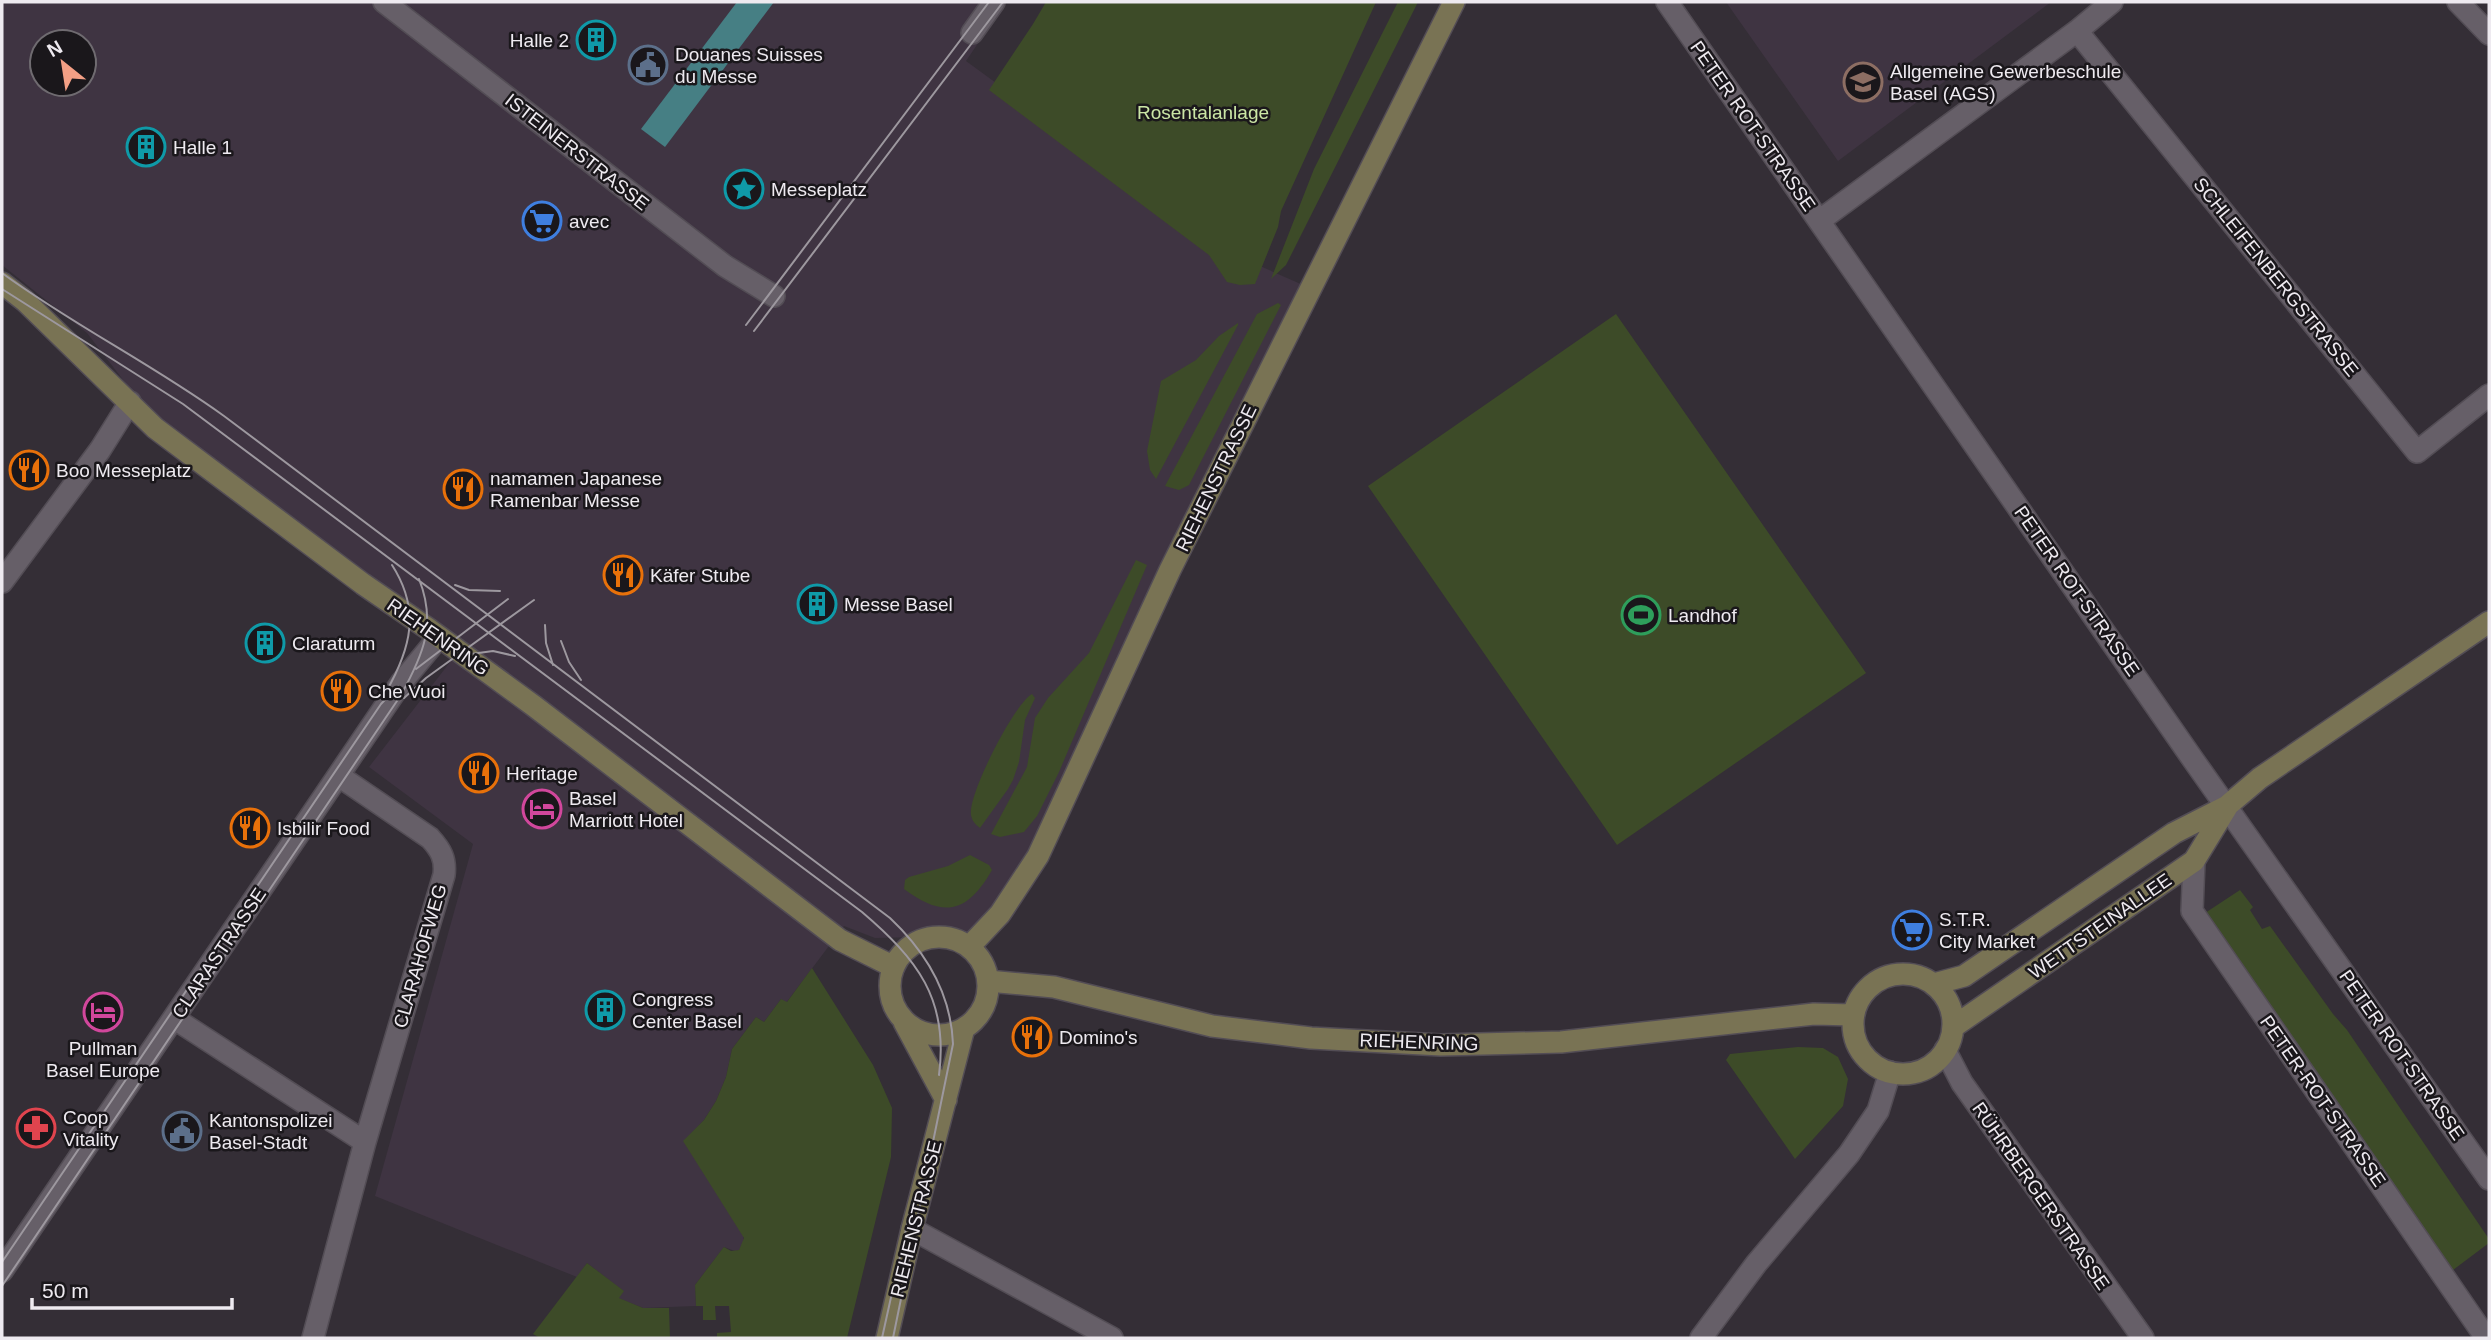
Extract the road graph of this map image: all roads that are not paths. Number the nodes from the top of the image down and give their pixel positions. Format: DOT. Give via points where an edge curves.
graph roads {
  1 [pos="384,2"];
  2 [pos="994,2"];
  3 [pos="1454,2"];
  4 [pos="1667,2"];
  5 [pos="2112,2"];
  6 [pos="2458,2"];
  7 [pos="2077,31"];
  8 [pos="972,33"];
  9 [pos="2489,34"];
  10 [pos="1819,221"];
  11 [pos="2,283"];
  12 [pos="774,296"];
  13 [pos="2489,395"];
  14 [pos="130,402"];
  15 [pos="2,582"];
  16 [pos="2489,613"];
  17 [pos="2482,626"];
  18 [pos="439,636"];
  19 [pos="339,776"];
  20 [pos="2227,806"];
  21 [pos="2194,861"];
  22 [pos="970,947"];
  23 [pos="894,967"];
  24 [pos="988,981"];
  25 [pos="1934,984"];
  26 [pos="1853,1015"];
  27 [pos="901,1017"];
  28 [pos="175,1019"];
  29 [pos="1953,1027"];
  30 [pos="964,1028"];
  31 [pos="1945,1050"];
  32 [pos="1890,1072"];
  33 [pos="946,1100"];
  34 [pos="365,1142"];
  35 [pos="2489,1179"];
  36 [pos="912,1229"];
  37 [pos="2,1272"];
  38 [pos="2481,1332"];
  39 [pos="313,1338"];
  40 [pos="887,1338"];
  41 [pos="1112,1338"];
  42 [pos="1701,1338"];
  43 [pos="2143,1338"];
  1 -- 12 [label="street, ISTEINERSTRASSE" via="725,266"];
  2 -- 8 [label="street"];
  3 -- 22 [label="main road, RIEHENSTRASSE" via="1170,570 1038,856 1000,914"];
  4 -- 10 [label="street, PETER ROT-STRASSE"];
  5 -- 7 [label="street"];
  6 -- 9 [label="street"];
  7 -- 10 [label="street"];
  7 -- 13 [label="street, SCHLEIFENBERGSTRASSE" via="2417,452"];
  10 -- 20 [label="street, PETER ROT-STRASSE"];
  11 -- 14 [label="main road, RIEHENRING"];
  14 -- 15 [label="street"];
  14 -- 18 [label="main road, RIEHENRING" via="188,453"];
  16 -- 17 [label="main road, WETTSTEINALLEE"];
  17 -- 20 [label="main road, WETTSTEINALLEE" via="2260,778"];
  18 -- 19 [label="street, CLARASTRASSE" via="401,683"];
  18 -- 23 [label="main road, RIEHENRING" via="840,940"];
  19 -- 28 [label="street, CLARASTRASSE"];
  19 -- 34 [label="street, CLARAHOFWEG" via="430,838 445,863"];
  20 -- 21 [label="main road, WETTSTEINALLEE"];
  20 -- 25 [label="main road, WETTSTEINALLEE" via="2174,833 1964,976"];
  20 -- 35 [label="street, PETER ROT-STRASSE"];
  21 -- 29 [label="main road, WETTSTEINALLEE"];
  21 -- 38 [label="street, PETER-ROT-STRASSE" via="2192,911"];
  22 -- 23 [label="main road" via="957,940 928,938 905,951"];
  22 -- 24 [label="main road" via="979,956"];
  23 -- 27 [label="main road" via="891,993"];
  24 -- 26 [label="main road, RIEHENRING" via="1054,987 1212,1026 1311,1038 1441,1045 1561,1042 1814,1014"];
  24 -- 30 [label="main road" via="983,1008"];
  25 -- 26 [label="main road" via="1913,975 1886,976 1858,1000"];
  25 -- 29 [label="main road" via="1951,1009"];
  26 -- 32 [label="main road" via="1861,1053"];
  27 -- 30 [label="main road" via="923,1032 940,1035"];
  27 -- 33 [label="main road"];
  28 -- 34 [label="street"];
  28 -- 37 [label="street, CLARASTRASSE"];
  29 -- 31 [label="main road"];
  30 -- 33 [label="main road, RIEHENSTRASSE"];
  31 -- 32 [label="main road" via="1922,1070"];
  31 -- 43 [label="street, RÜHRBERGERSTRASSE" via="1962,1083"];
  32 -- 42 [label="street" via="1878,1111 1849,1154 1756,1264"];
  33 -- 36 [label="main road, RIEHENSTRASSE"];
  34 -- 39 [label="street, CLARAHOFWEG"];
  36 -- 40 [label="main road, RIEHENSTRASSE"];
  36 -- 41 [label="street"];
}
